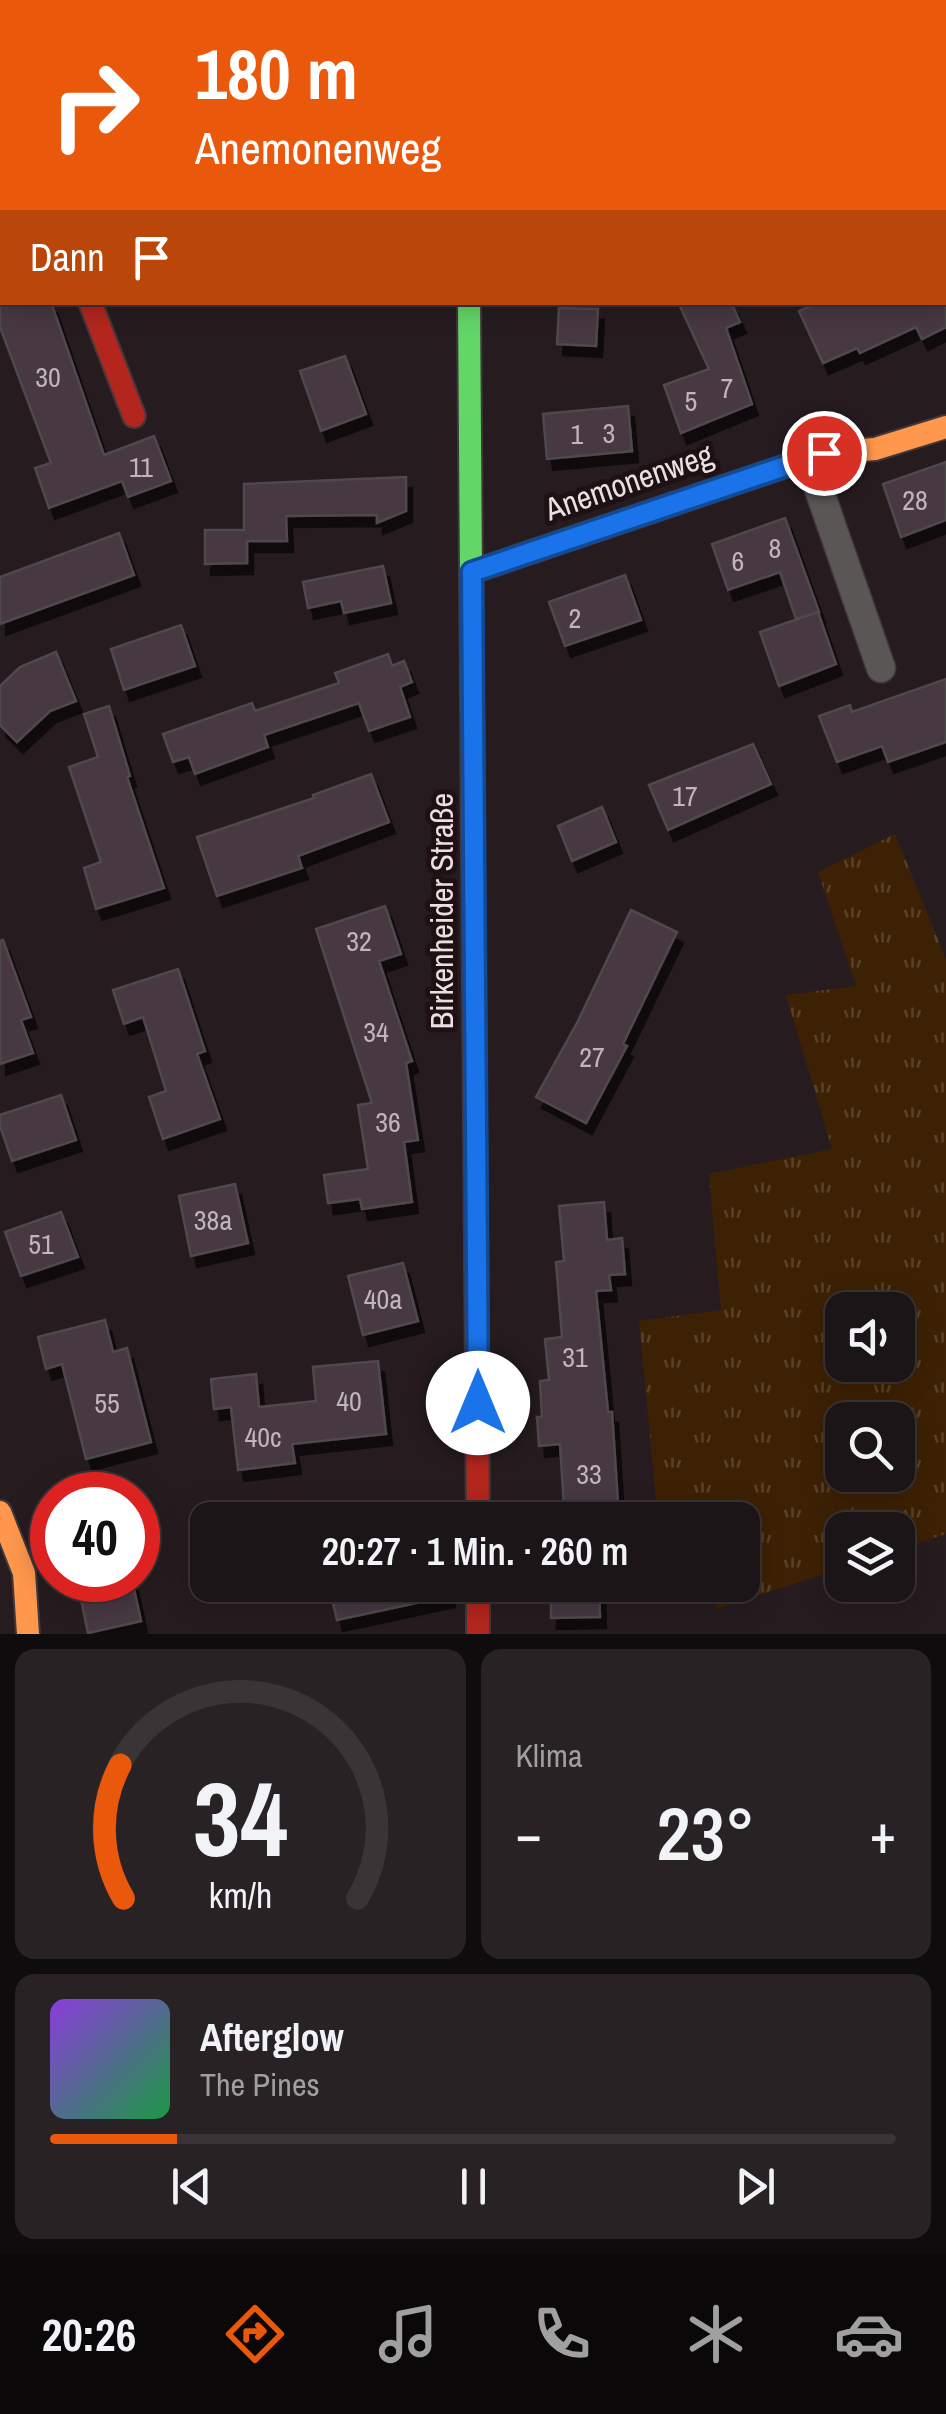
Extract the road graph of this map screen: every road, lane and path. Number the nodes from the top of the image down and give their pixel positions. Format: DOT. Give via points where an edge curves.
graph roads {
  1 [pos="91,305"];
  2 [pos="469,305"];
  3 [pos="134,416"];
  4 [pos="946,426"];
  5 [pos="808,458"];
  6 [pos="472,572"];
  7 [pos="881,668"];
  8 [pos="478,1502"];
  9 [pos="0,1512"];
  10 [pos="478,1602"];
  11 [pos="28,1634"];
  12 [pos="478,1634"];
  1 -- 3 [label="street"];
  2 -- 6 [label="street, Birkenheider Straße"];
  4 -- 5 [label="street, Anemonenweg" via="875,449"];
  5 -- 6 [label="street, Anemonenweg"];
  5 -- 7 [label="street"];
  6 -- 8 [label="street, Birkenheider Straße"];
  9 -- 11 [label="street" via="24,1573"];
  10 -- 12 [label="street"];
}
